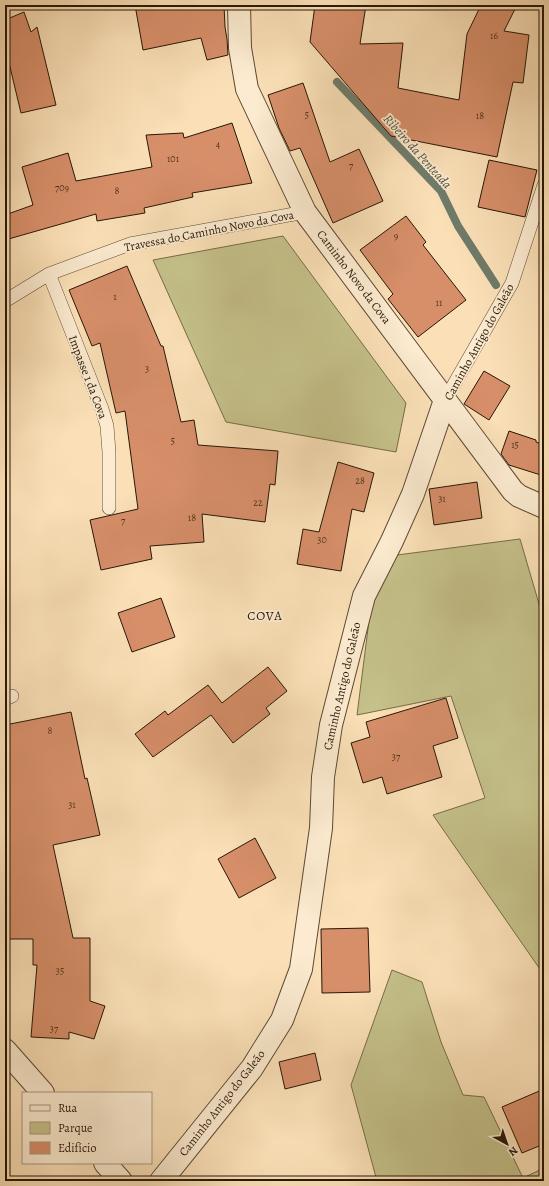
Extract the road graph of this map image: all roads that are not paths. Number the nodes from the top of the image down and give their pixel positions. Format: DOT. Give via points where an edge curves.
graph roads {
  1 [pos="239,5"];
  2 [pos="544,185"];
  3 [pos="305,212"];
  4 [pos="49,274"];
  5 [pos="5,301"];
  6 [pos="446,400"];
  7 [pos="544,507"];
  8 [pos="109,508"];
  9 [pos="5,1050"];
  10 [pos="42,1092"];
  11 [pos="106,1164"];
  12 [pos="121,1181"];
  13 [pos="161,1181"];
  1 -- 3 [label="street, Caminho Novo da Cova" via="240,48 247,89"];
  2 -- 6 [label="lane, Caminho Antigo do Galeão" via="512,283"];
  3 -- 4 [label="lane, Travessa do Caminho Novo da Cova" via="130,244"];
  3 -- 6 [label="street, Caminho Novo da Cova"];
  4 -- 5 [label="lane, Travessa do Caminho Novo da Cova"];
  4 -- 8 [label="lane, Impasse 1 da Cova" via="107,426"];
  6 -- 7 [label="street, Caminho Novo da Cova" via="513,491"];
  6 -- 13 [label="street, Caminho Antigo do Galeão" via="413,494 364,596 331,725 323,777 321,828 301,969 282,1020 252,1068"];
  9 -- 10 [label="street"];
  11 -- 12 [label="street"];
}
